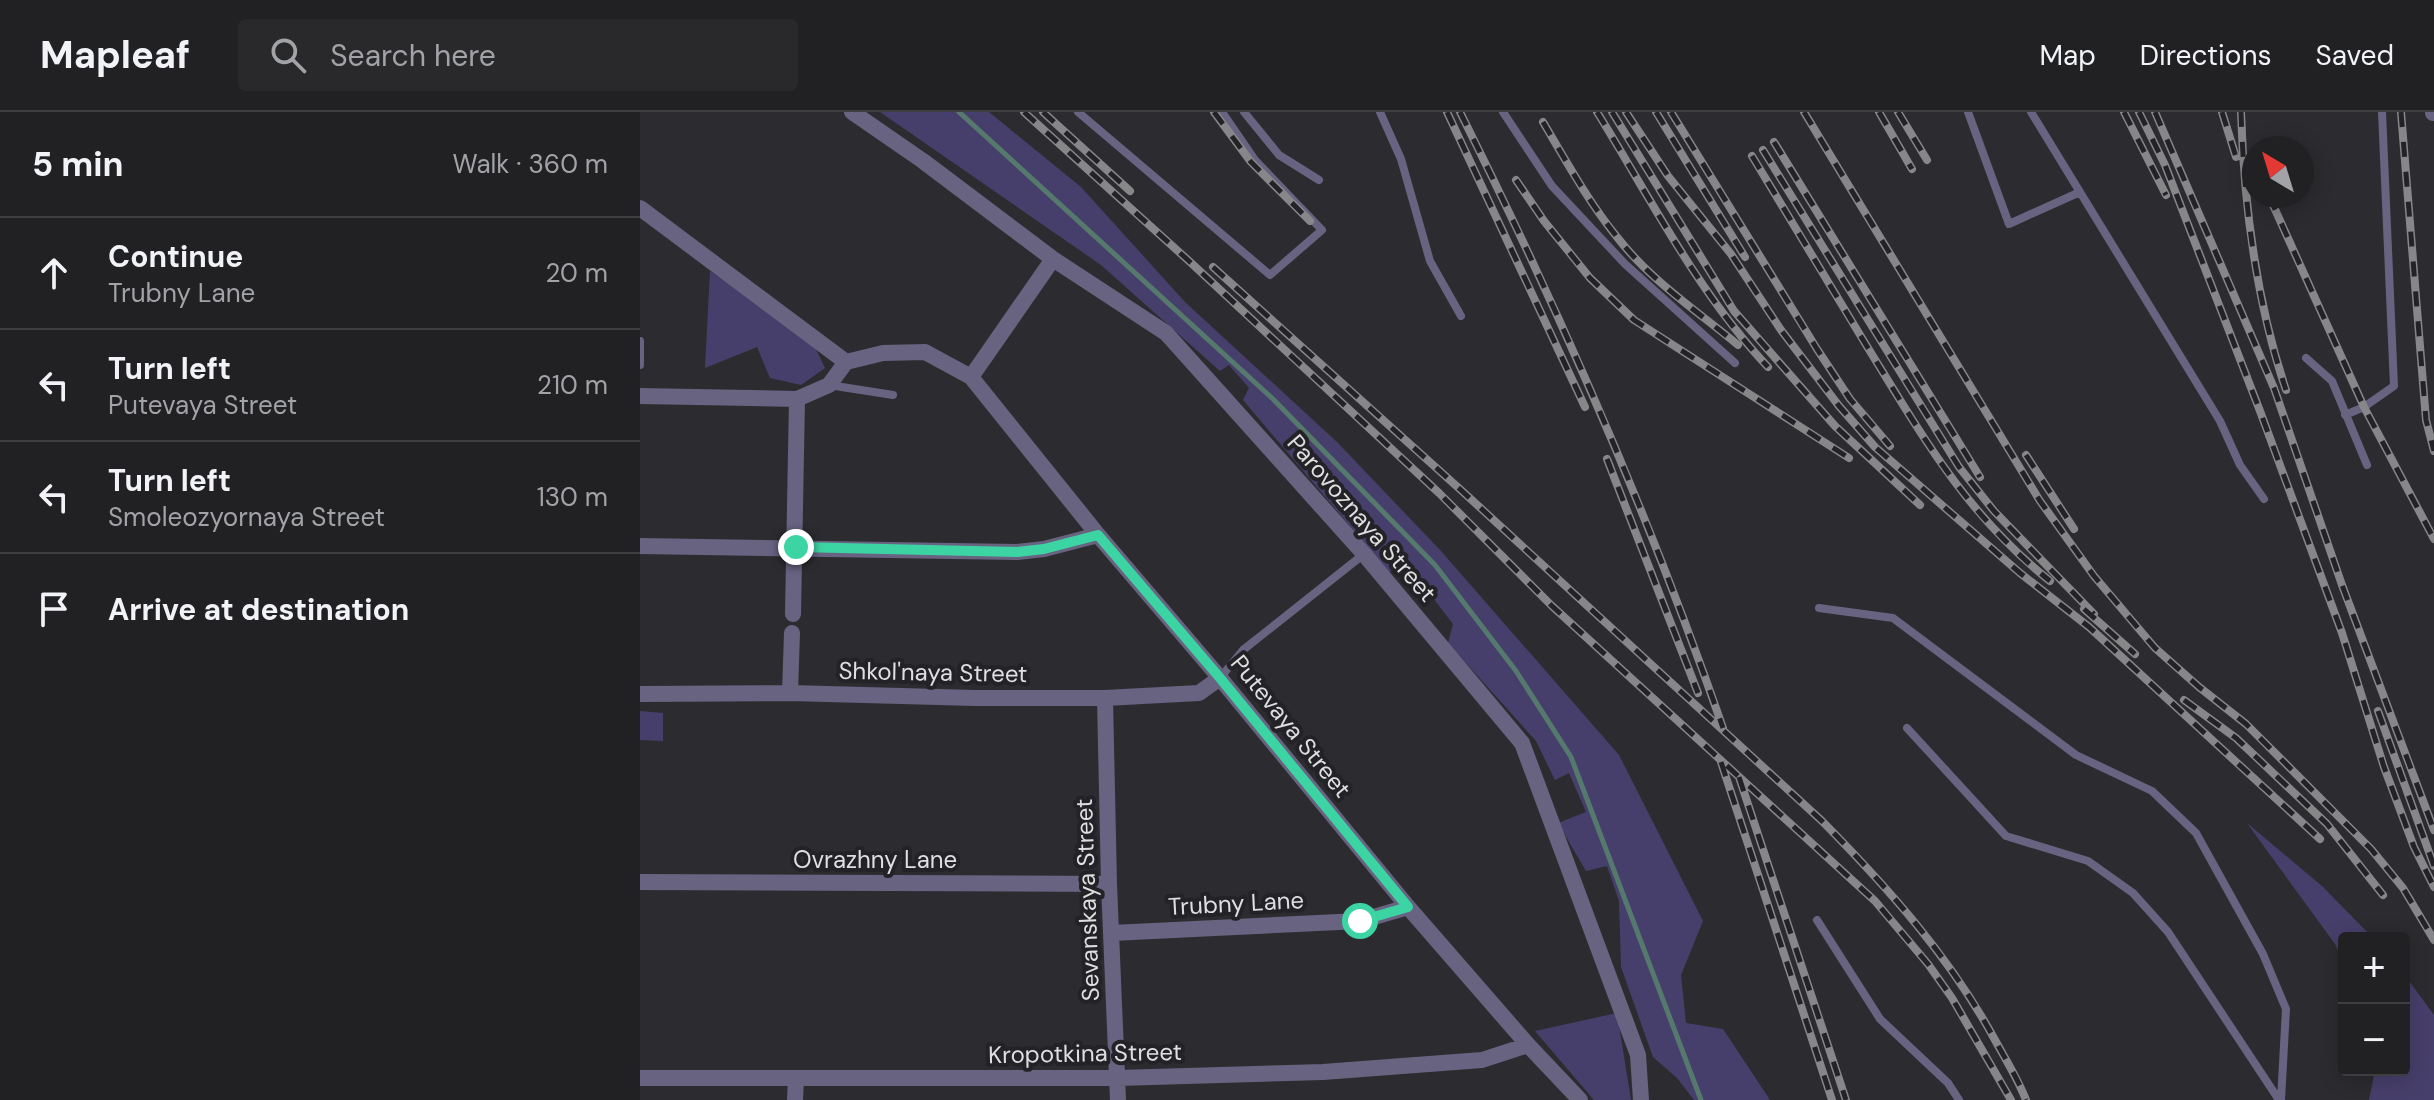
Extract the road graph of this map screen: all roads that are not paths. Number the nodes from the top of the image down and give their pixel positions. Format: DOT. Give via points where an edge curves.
graph roads {
  1 [pos="852,112"];
  2 [pos="1078,112"];
  3 [pos="1222,112"];
  4 [pos="1244,112"];
  5 [pos="1380,112"];
  6 [pos="1503,112"];
  7 [pos="1968,112"];
  8 [pos="2031,112"];
  9 [pos="2382,112"];
  10 [pos="1319,180"];
  11 [pos="2080,192"];
  12 [pos="640,208"];
  13 [pos="1053,259"];
  14 [pos="1461,316"];
  15 [pos="640,341"];
  16 [pos="2306,358"];
  17 [pos="846,362"];
  18 [pos="1735,363"];
  19 [pos="640,365"];
  20 [pos="971,377"];
  21 [pos="829,385"];
  22 [pos="893,395"];
  23 [pos="640,396"];
  24 [pos="797,399"];
  25 [pos="2345,415"];
  26 [pos="2367,465"];
  27 [pos="2264,499"];
  28 [pos="1098,535"];
  29 [pos="640,546"];
  30 [pos="796,547"];
  31 [pos="1364,554"];
  32 [pos="1819,608"];
  33 [pos="793,614"];
  34 [pos="792,633"];
  35 [pos="1220,678"];
  36 [pos="790,693"];
  37 [pos="640,694"];
  38 [pos="1105,698"];
  39 [pos="1907,728"];
  40 [pos="640,882"];
  41 [pos="1109,884"];
  42 [pos="1408,907"];
  43 [pos="1817,920"];
  44 [pos="1112,933"];
  45 [pos="1528,1045"];
  46 [pos="640,1078"];
  47 [pos="1118,1078"];
  48 [pos="796,1079"];
  49 [pos="795,1100"];
  50 [pos="1118,1100"];
  51 [pos="1580,1100"];
  52 [pos="1641,1100"];
  53 [pos="1959,1100"];
  54 [pos="2280,1100"];
  1 -- 13 [label="street, Parovoznaya Street"];
  2 -- 3 [label="lane" via="1270,275 1322,230 1255,160"];
  4 -- 10 [label="lane" via="1279,155"];
  5 -- 14 [label="lane" via="1401,159 1430,261"];
  6 -- 18 [label="lane" via="1552,186 1625,264"];
  7 -- 11 [label="lane" via="2009,224"];
  8 -- 11 [label="lane"];
  9 -- 25 [label="lane" via="2394,386"];
  11 -- 27 [label="lane"];
  12 -- 17 [label="street"];
  13 -- 20 [label="street"];
  13 -- 31 [label="street, Parovoznaya Street" via="1166,333"];
  15 -- 19 [label="lane"];
  16 -- 25 [label="lane" via="2332,381"];
  17 -- 20 [label="street" via="883,353 925,352"];
  17 -- 21 [label="street"];
  20 -- 28 [label="street, Putevaya Street"];
  21 -- 22 [label="lane"];
  21 -- 24 [label="street"];
  23 -- 24 [label="street"];
  24 -- 30 [label="street"];
  25 -- 26 [label="lane"];
  28 -- 30 [label="street" via="1017,552"];
  28 -- 35 [label="street, Putevaya Street"];
  29 -- 30 [label="street"];
  30 -- 33 [label="street"];
  31 -- 35 [label="lane" via="1243,650"];
  31 -- 52 [label="street, Parovoznaya Street" via="1522,743 1638,1055"];
  32 -- 54 [label="lane" via="1893,618 2076,755 2152,791 2196,833 2263,954 2286,1009"];
  34 -- 36 [label="street"];
  35 -- 38 [label="street, Shkol'naya Street" via="1199,693"];
  35 -- 42 [label="street, Putevaya Street"];
  36 -- 37 [label="street, Shkol'naya Street"];
  36 -- 38 [label="street, Shkol'naya Street"];
  38 -- 41 [label="street, Sevanskaya Street"];
  39 -- 54 [label="lane" via="2006,836 2088,861 2133,893 2168,932"];
  40 -- 41 [label="street, Ovrazhny Lane"];
  41 -- 44 [label="street, Sevanskaya Street"];
  42 -- 44 [label="street, Trubny Lane" via="1360,921"];
  42 -- 45 [label="street, Putevaya Street"];
  43 -- 53 [label="lane" via="1880,1019"];
  44 -- 47 [label="street, Sevanskaya Street"];
  45 -- 47 [label="street, Kropotkina Street" via="1482,1060 1323,1072"];
  45 -- 51 [label="street, Putevaya Street"];
  46 -- 48 [label="street, Kropotkina Street"];
  47 -- 48 [label="street, Kropotkina Street"];
  47 -- 50 [label="street, Sevanskaya Street"];
  48 -- 49 [label="street"];
}
